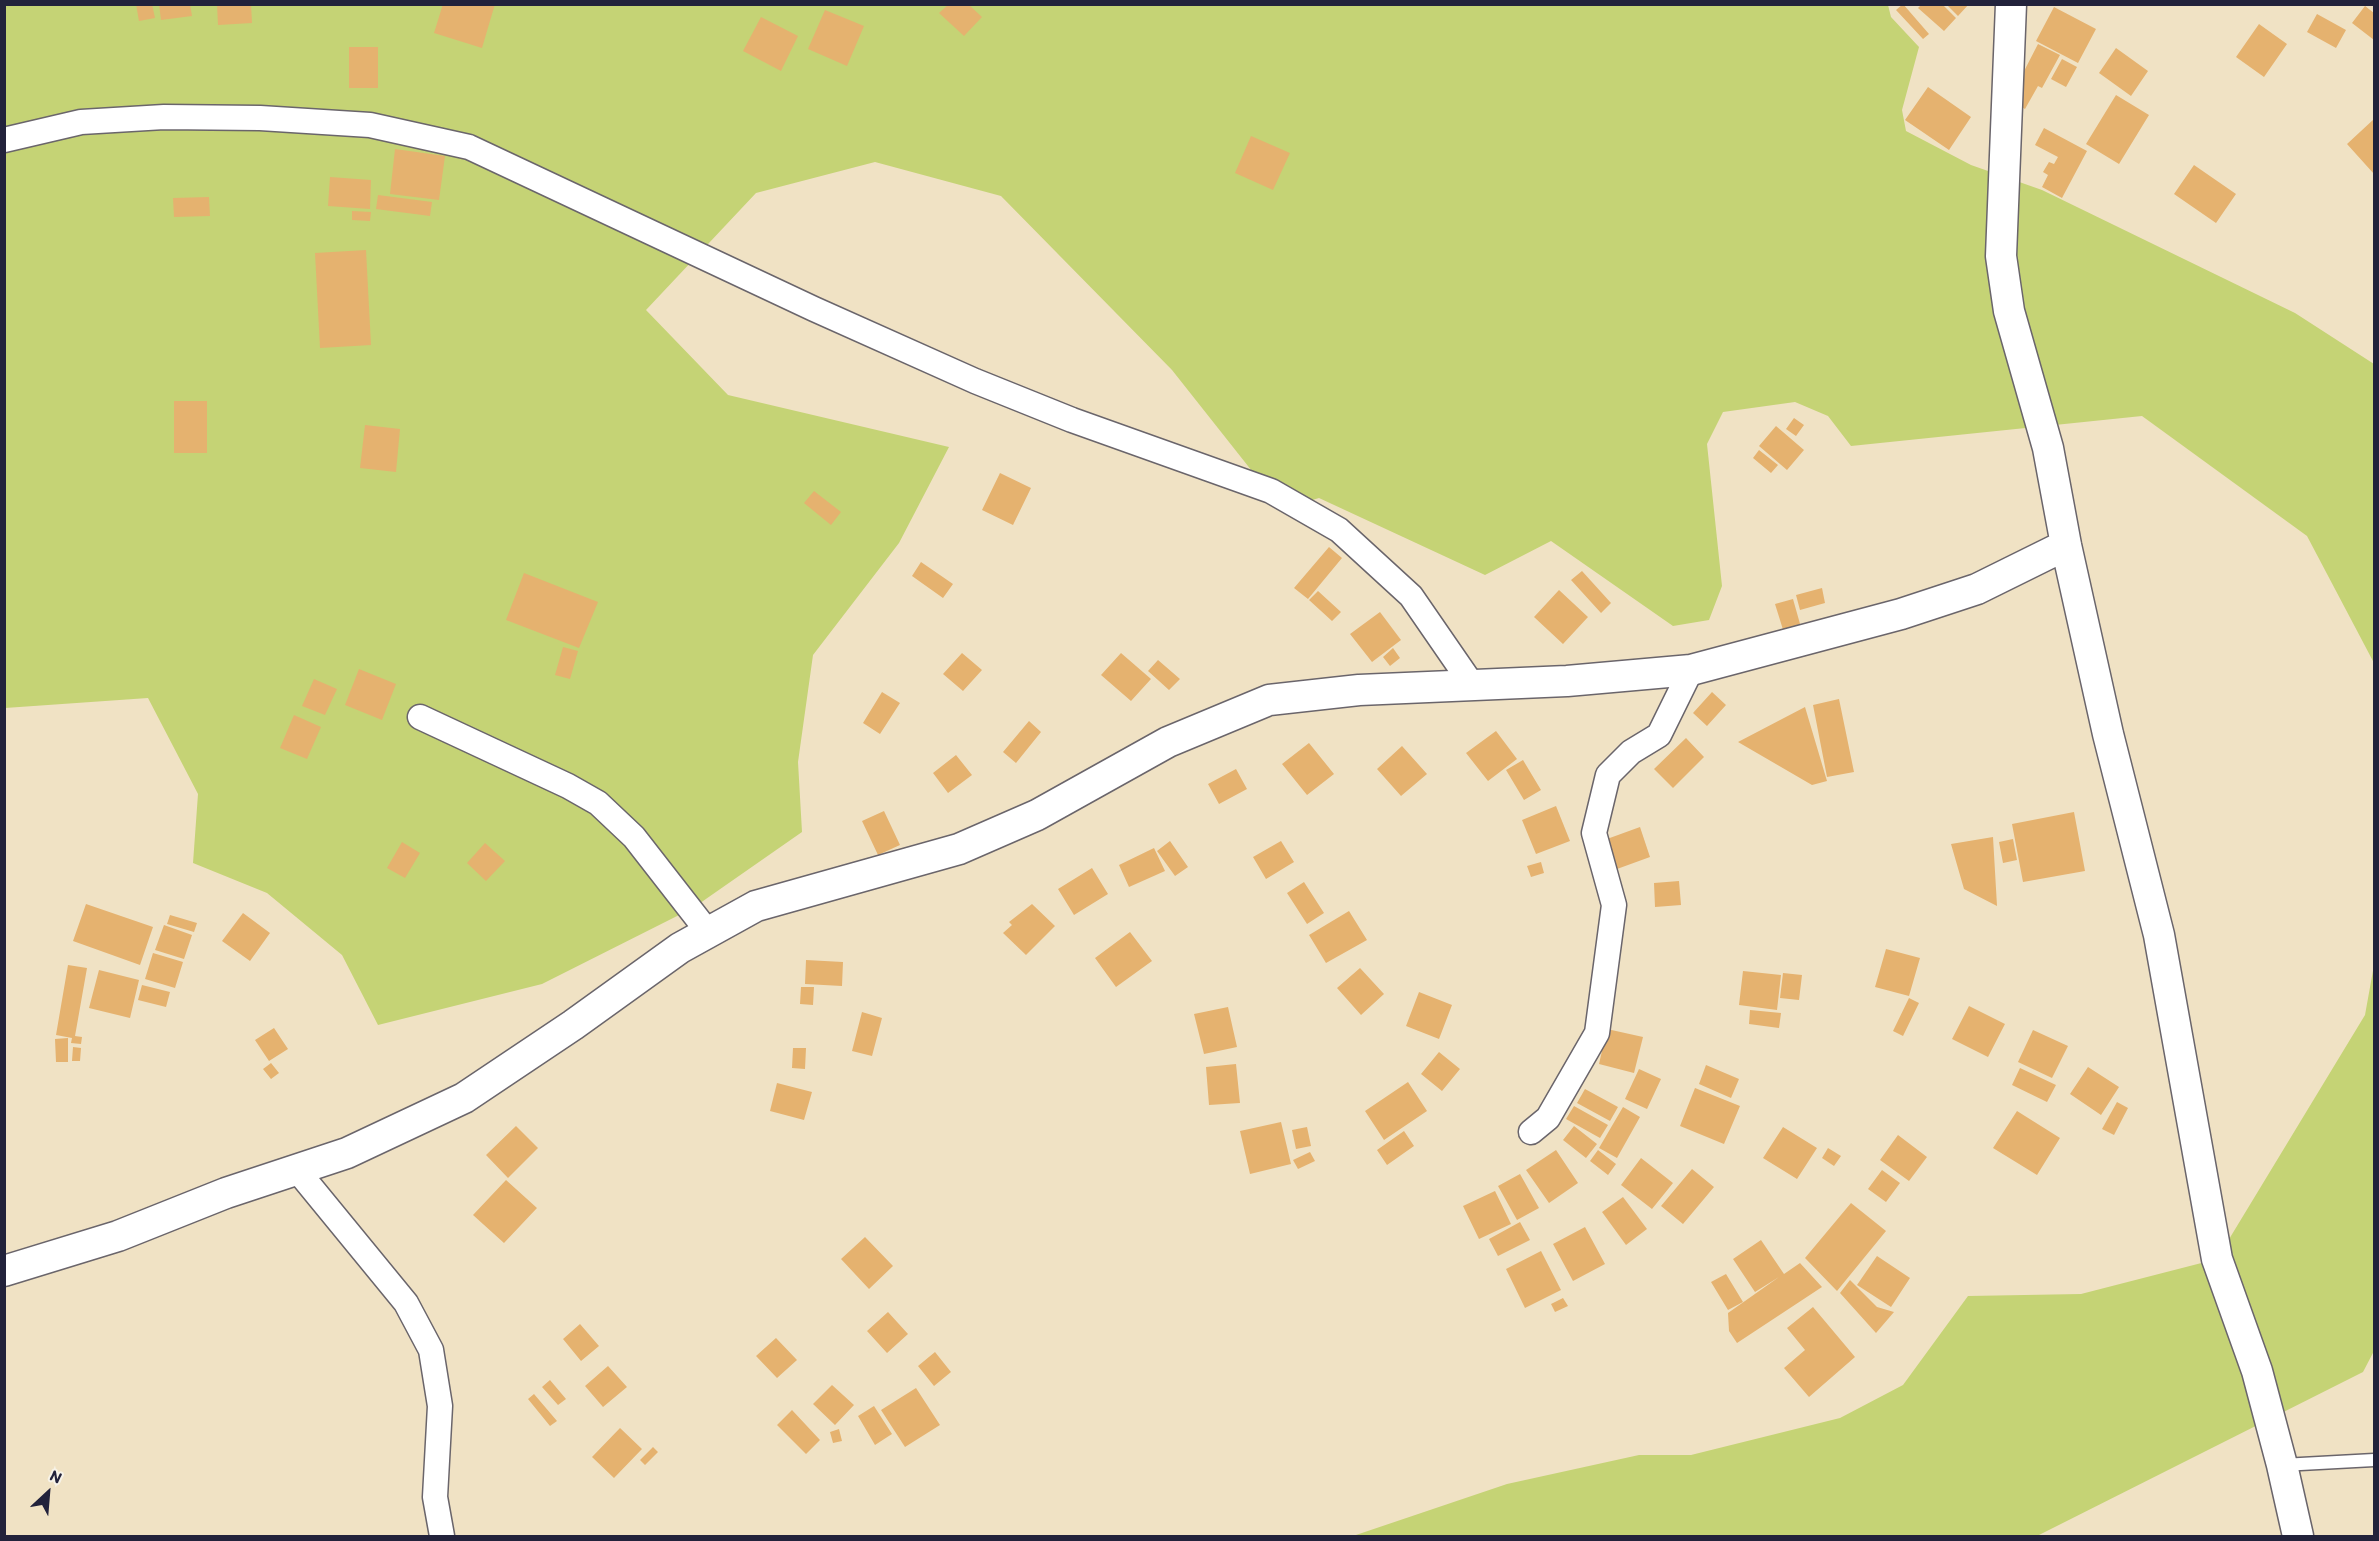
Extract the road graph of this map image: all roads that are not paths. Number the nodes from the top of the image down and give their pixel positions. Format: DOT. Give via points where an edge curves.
graph roads {
  1 [pos="2011,4"];
  2 [pos="4,140"];
  3 [pos="2066,545"];
  4 [pos="1691,670"];
  5 [pos="1471,683"];
  6 [pos="420,717"];
  7 [pos="708,932"];
  8 [pos="1531,1132"];
  9 [pos="297,1170"];
  10 [pos="4,1271"];
  11 [pos="2374,1460"];
  12 [pos="2283,1465"];
  13 [pos="442,1536"];
  14 [pos="2298,1536"];
  1 -- 3 [label="street" via="2001,256 2010,310 2048,448"];
  2 -- 5 [label="street" via="81,122 188,117 370,125 469,147 975,381 1271,491 1339,530 1411,596"];
  3 -- 4 [label="street" via="1966,593"];
  3 -- 12 [label="street" via="2159,935 2217,1259 2257,1371"];
  4 -- 5 [label="street" via="1567,681"];
  4 -- 8 [label="street" via="1659,735 1631,752 1608,775 1594,833 1614,905 1597,1033 1548,1118"];
  5 -- 7 [label="street" via="1269,700 1168,742 1037,815 959,849 756,906"];
  6 -- 7 [label="street" via="598,803 634,837"];
  7 -- 9 [label="street" via="464,1098 347,1153"];
  9 -- 10 [label="street" via="118,1236"];
  9 -- 13 [label="street" via="406,1303 431,1350 440,1406 435,1497"];
  11 -- 12 [label="lane"];
  12 -- 14 [label="street"];
}
